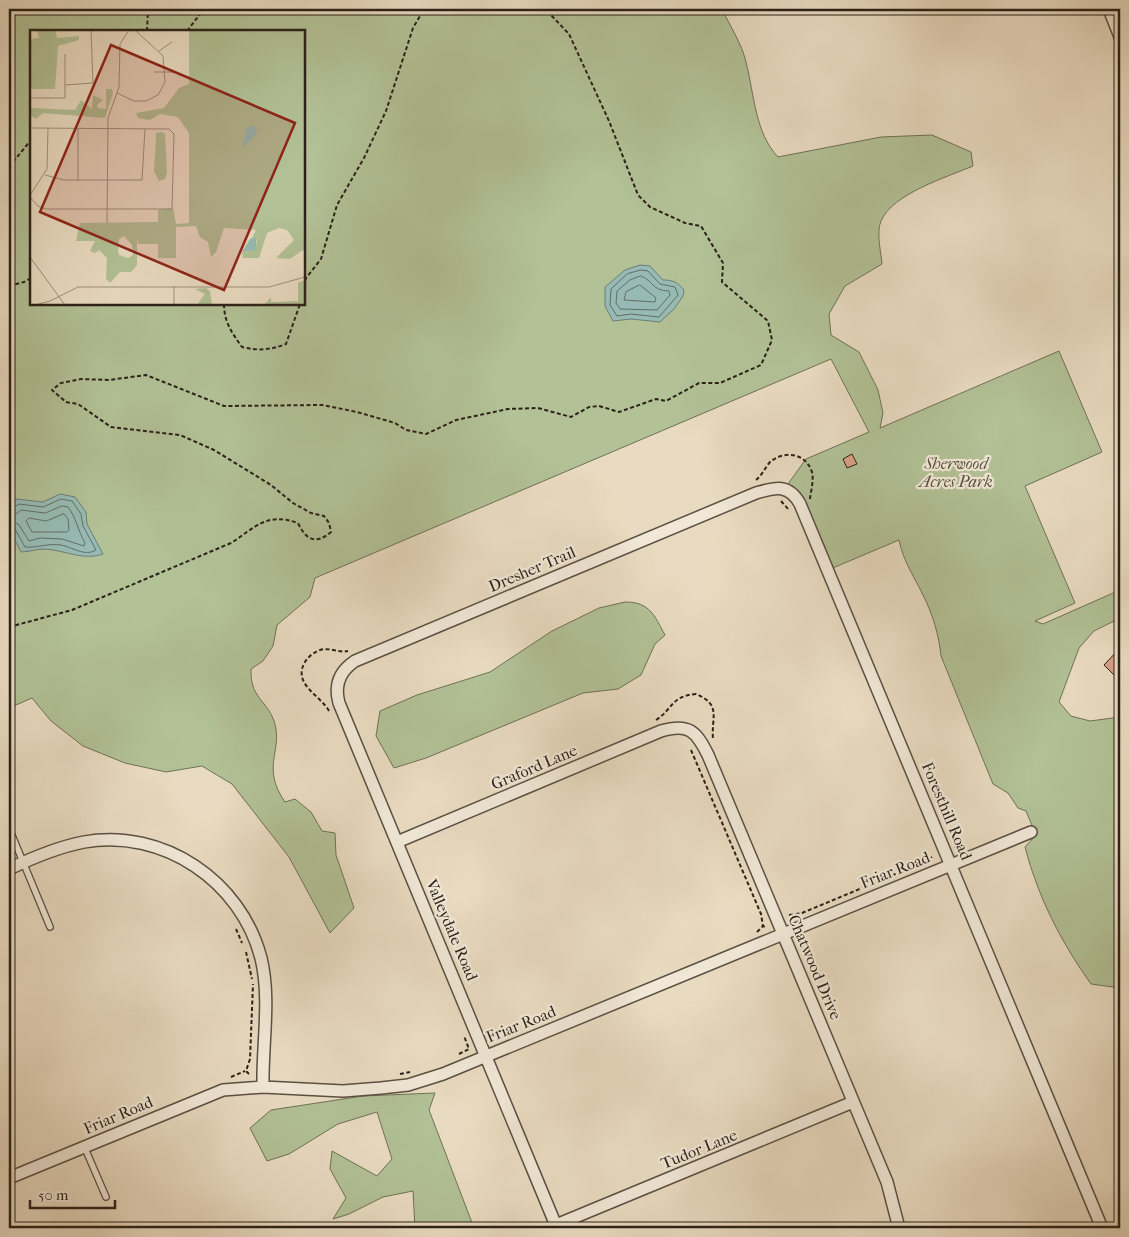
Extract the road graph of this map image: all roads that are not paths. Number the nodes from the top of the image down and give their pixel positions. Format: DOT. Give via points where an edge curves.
graph roads {
  1 [pos="1108,9"];
  2 [pos="1120,37"];
  3 [pos="708,513"];
  4 [pos="368,656"];
  5 [pos="685,728"];
  6 [pos="9,828"];
  7 [pos="1031,832"];
  8 [pos="397,842"];
  9 [pos="23,862"];
  10 [pos="952,864"];
  11 [pos="9,869"];
  12 [pos="50,926"];
  13 [pos="783,934"];
  14 [pos="486,1056"];
  15 [pos="263,1087"];
  16 [pos="853,1102"];
  17 [pos="84,1146"];
  18 [pos="9,1178"];
  19 [pos="106,1197"];
  20 [pos="557,1227"];
  21 [pos="899,1228"];
  22 [pos="1102,1228"];
  1 -- 2 [label="street"];
  3 -- 4 [label="street, Dresher Trail"];
  3 -- 10 [label="street, Foresthill Road" via="756,492 777,487 786,488 796,497"];
  4 -- 8 [label="street, Valleydale Road" via="350,664 342,673 338,697"];
  5 -- 8 [label="street, Graford Lane" via="661,730"];
  5 -- 13 [label="street, Chatwood Drive" via="699,738 708,755"];
  6 -- 9 [label="lane"];
  7 -- 10 [label="street, Friar Road"];
  8 -- 14 [label="street, Valleydale Road"];
  9 -- 11 [label="street"];
  9 -- 12 [label="lane"];
  9 -- 15 [label="street" via="84,842 122,840 171,852 211,877 244,917 261,958 265,998"];
  10 -- 13 [label="street, Friar Road"];
  10 -- 22 [label="street, Foresthill Road"];
  13 -- 14 [label="street, Friar Road"];
  13 -- 16 [label="street, Chatwood Drive"];
  14 -- 15 [label="street, Friar Road" via="408,1084 343,1091"];
  14 -- 20 [label="street, Valleydale Road"];
  15 -- 17 [label="street, Friar Road" via="212,1093"];
  16 -- 20 [label="street, Tudor Lane"];
  16 -- 21 [label="street, Chatwood Drive" via="887,1182"];
  17 -- 18 [label="street, Friar Road"];
  17 -- 19 [label="lane"];
}
